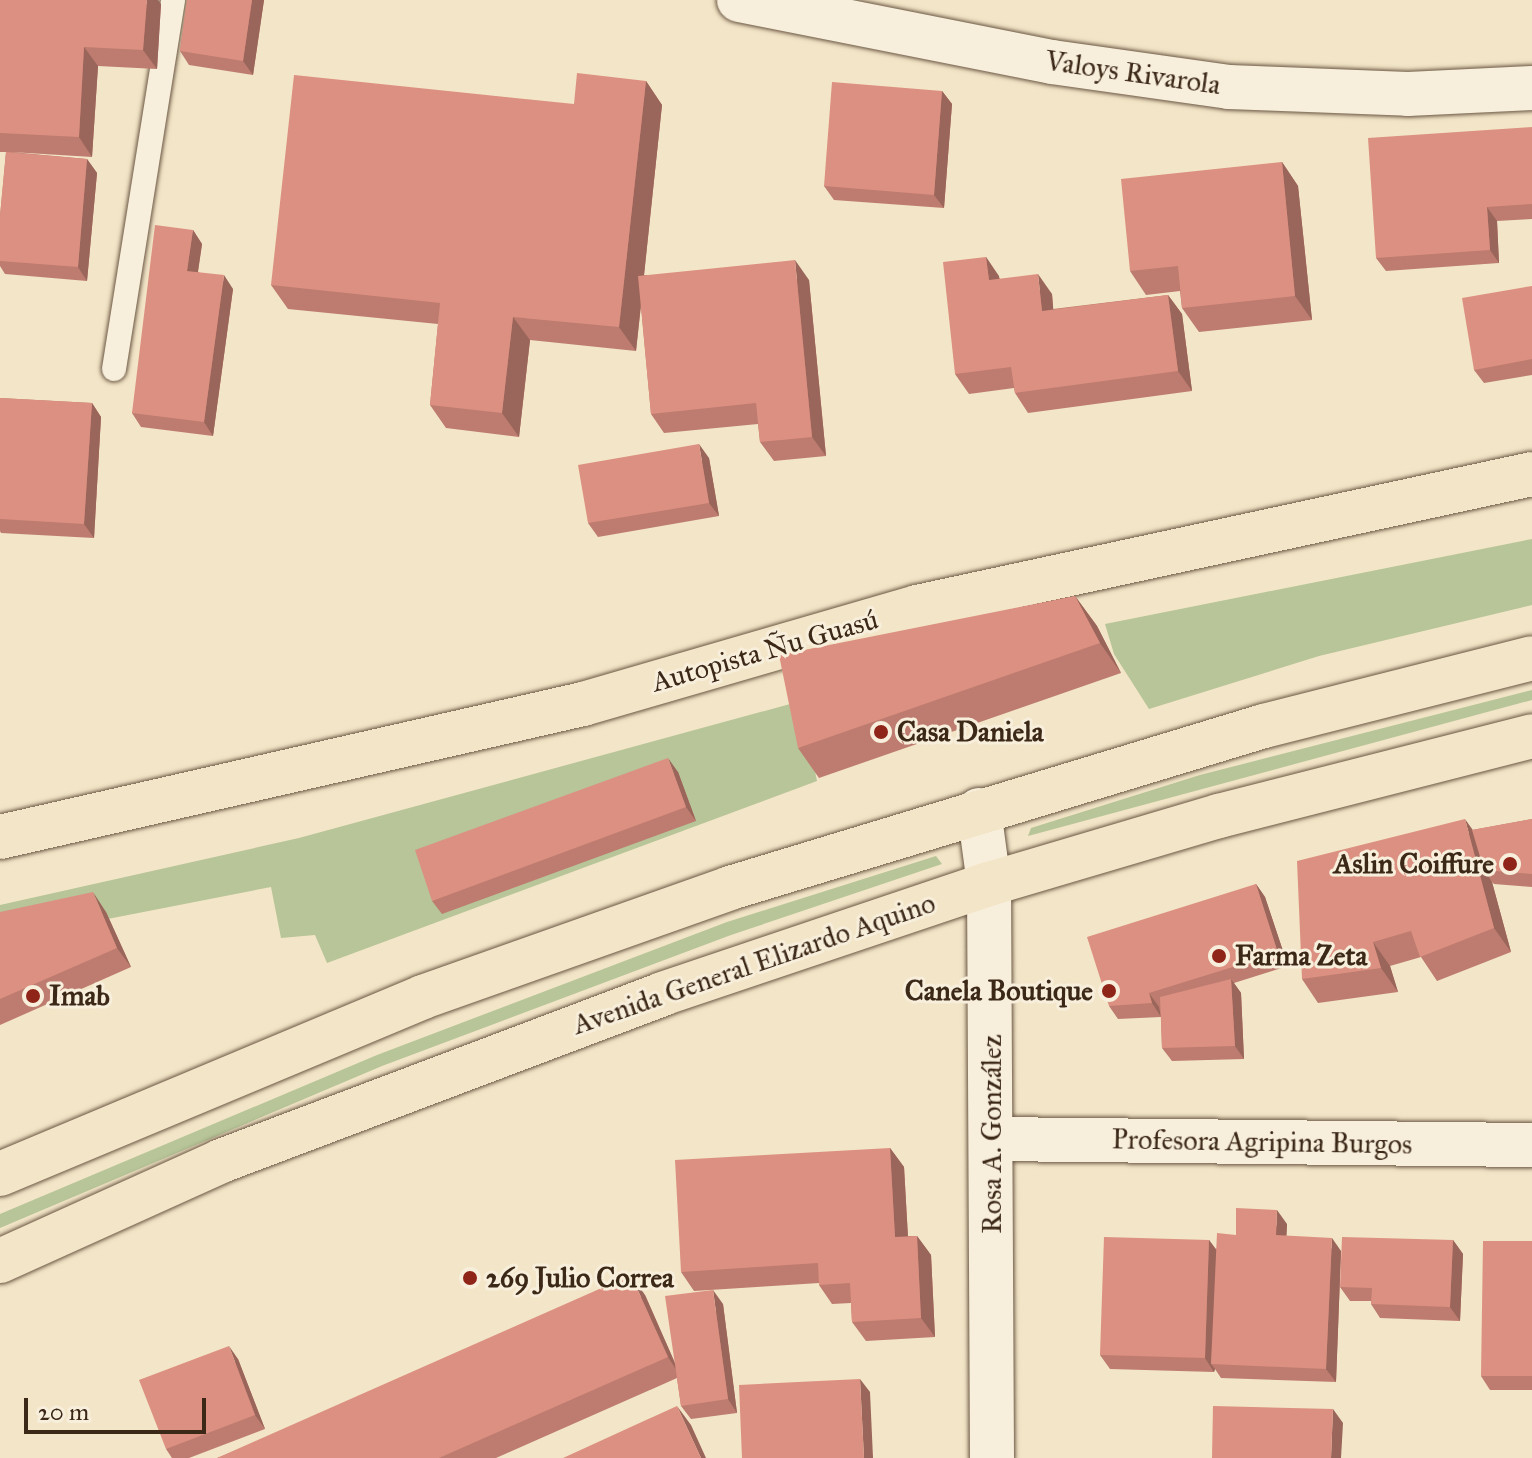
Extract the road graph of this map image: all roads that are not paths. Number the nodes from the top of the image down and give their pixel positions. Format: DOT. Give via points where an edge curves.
graph roads {
  1 [pos="173,0"];
  2 [pos="739,0"];
  3 [pos="1532,88"];
  4 [pos="114,369"];
  5 [pos="1532,474"];
  6 [pos="1532,658"];
  7 [pos="1532,736"];
  8 [pos="979,810"];
  9 [pos="0,837"];
  10 [pos="989,884"];
  11 [pos="993,1139"];
  12 [pos="1532,1145"];
  13 [pos="0,1174"];
  14 [pos="0,1261"];
  15 [pos="992,1458"];
  1 -- 4 [label="lane"];
  2 -- 3 [label="street, Valoys Rivarola" via="1052,62 1229,87 1408,94"];
  5 -- 9 [label="main road, Autopista Ñu Guasú" via="917,607 583,704"];
  6 -- 8 [label="main road" via="1264,726"];
  7 -- 10 [label="main road, Avenida General Elizardo Aquino" via="1219,816"];
  8 -- 10 [label="street, Rosa A. González"];
  8 -- 13 [label="main road" via="730,888 423,997"];
  10 -- 11 [label="street, Rosa A. González"];
  10 -- 14 [label="main road, Avenida General Elizardo Aquino" via="438,1075 221,1161"];
  11 -- 12 [label="street, Profesora Agripina Burgos"];
  11 -- 15 [label="street, Rosa A. González"];
}
